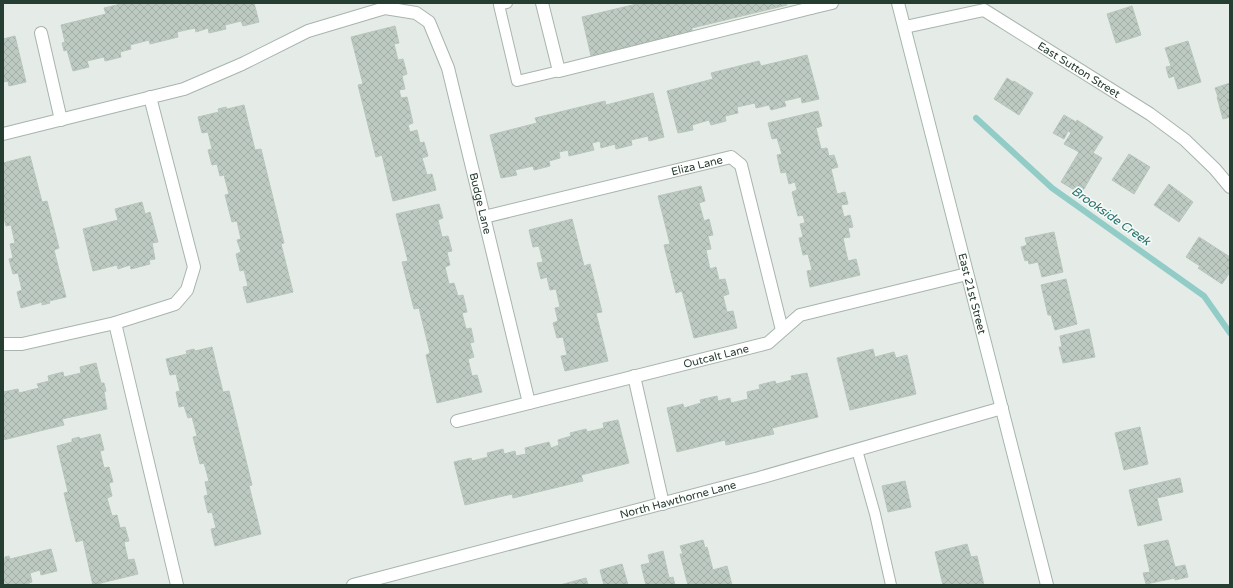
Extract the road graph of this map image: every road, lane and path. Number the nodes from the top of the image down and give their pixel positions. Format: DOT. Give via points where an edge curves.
graph roads {
  1 [pos="507,3"];
  2 [pos="542,3"];
  3 [pos="832,3"];
  4 [pos="898,3"];
  5 [pos="810,6"];
  6 [pos="905,27"];
  7 [pos="40,33"];
  8 [pos="559,71"];
  9 [pos="150,97"];
  10 [pos="61,120"];
  11 [pos="3,134"];
  12 [pos="1230,187"];
  13 [pos="484,217"];
  14 [pos="967,274"];
  15 [pos="115,323"];
  16 [pos="782,330"];
  17 [pos="3,344"];
  18 [pos="634,376"];
  19 [pos="529,403"];
  20 [pos="1002,408"];
  21 [pos="457,421"];
  22 [pos="857,450"];
  23 [pos="663,504"];
  24 [pos="372,583"];
  25 [pos="177,585"];
  26 [pos="353,585"];
  27 [pos="891,585"];
  28 [pos="1047,585"];
  1 -- 8 [label="lane" via="499,5 517,81"];
  2 -- 8 [label="street"];
  3 -- 5 [label="street"];
  4 -- 6 [label="street, East 21st Street"];
  5 -- 8 [label="street"];
  6 -- 12 [label="street, East Sutton Street" via="984,10 1150,114 1185,140"];
  6 -- 14 [label="street, East 21st Street"];
  7 -- 10 [label="street"];
  9 -- 10 [label="street"];
  9 -- 13 [label="street, Budge Lane" via="184,89 308,31 385,8 416,13 428,22 448,68"];
  9 -- 15 [label="street" via="194,267 187,290 175,304"];
  10 -- 11 [label="street"];
  13 -- 16 [label="street, Eliza Lane" via="731,157 741,165"];
  13 -- 19 [label="street, Budge Lane"];
  14 -- 16 [label="street, Outcalt Lane" via="800,315"];
  14 -- 20 [label="street, East 21st Street"];
  15 -- 17 [label="street" via="22,344"];
  15 -- 25 [label="street"];
  16 -- 18 [label="street, Outcalt Lane" via="768,343"];
  18 -- 19 [label="street, Outcalt Lane"];
  18 -- 23 [label="street"];
  19 -- 21 [label="street, Outcalt Lane"];
  20 -- 22 [label="street, North Hawthorne Lane"];
  20 -- 28 [label="street, East 21st Street"];
  22 -- 23 [label="street, North Hawthorne Lane"];
  22 -- 27 [label="lane"];
  23 -- 24 [label="street, North Hawthorne Lane"];
  24 -- 26 [label="street, North Hawthorne Lane"];
}
